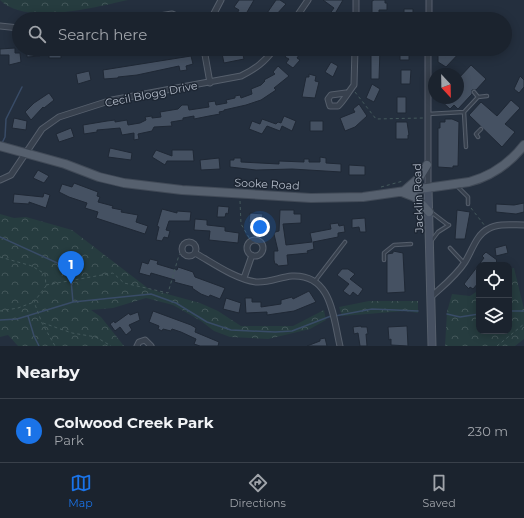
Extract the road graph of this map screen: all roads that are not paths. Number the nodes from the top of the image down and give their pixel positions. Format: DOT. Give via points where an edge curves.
graph roads {
  1 [pos="221,0"];
  2 [pos="308,0"];
  3 [pos="356,0"];
  4 [pos="429,0"];
  5 [pos="215,12"];
  6 [pos="300,12"];
  7 [pos="356,12"];
  8 [pos="429,12"];
  9 [pos="0,26"];
  10 [pos="12,27"];
  11 [pos="205,56"];
  12 [pos="269,56"];
  13 [pos="355,56"];
  14 [pos="428,56"];
  15 [pos="210,83"];
  16 [pos="474,92"];
  17 [pos="346,93"];
  18 [pos="487,96"];
  19 [pos="478,97"];
  20 [pos="464,112"];
  21 [pos="428,114"];
  22 [pos="481,129"];
  23 [pos="478,137"];
  24 [pos="524,145"];
  25 [pos="0,146"];
  26 [pos="466,147"];
  27 [pos="27,154"];
  28 [pos="427,165"];
  29 [pos="0,180"];
  30 [pos="455,184"];
  31 [pos="428,188"];
  32 [pos="402,192"];
  33 [pos="468,204"];
  34 [pos="429,211"];
  35 [pos="524,225"];
  36 [pos="345,242"];
  37 [pos="430,243"];
  38 [pos="411,244"];
  39 [pos="450,248"];
  40 [pos="195,253"];
  41 [pos="252,255"];
  42 [pos="384,260"];
  43 [pos="464,263"];
  44 [pos="244,278"];
  45 [pos="315,281"];
  46 [pos="430,297"];
  47 [pos="137,346"];
  48 [pos="151,346"];
  49 [pos="340,346"];
  50 [pos="432,346"];
  1 -- 5 [label="street"];
  2 -- 6 [label="street"];
  3 -- 7 [label="street"];
  4 -- 8 [label="street"];
  9 -- 10 [label="street"];
  11 -- 15 [label="street"];
  12 -- 15 [label="street, Cecil Blogg Drive" via="255,69 241,76"];
  13 -- 17 [label="street" via="354,85"];
  14 -- 21 [label="street, Jacklin Road"];
  15 -- 27 [label="street, Cecil Blogg Drive" via="112,100 59,117 42,129"];
  16 -- 19 [label="lane"];
  18 -- 19 [label="lane"];
  19 -- 20 [label="lane"];
  20 -- 21 [label="lane"];
  20 -- 26 [label="lane"];
  21 -- 28 [label="street, Jacklin Road"];
  22 -- 23 [label="lane" via="476,134"];
  24 -- 30 [label="main road, Sooke Road" via="507,164 496,171 479,179"];
  25 -- 27 [label="main road, Sooke Road"];
  27 -- 29 [label="street, Cecil Blogg Drive" via="11,175"];
  27 -- 32 [label="main road, Sooke Road" via="124,183 153,188 311,198 363,197"];
  28 -- 31 [label="street, Jacklin Road"];
  28 -- 32 [label="main road" via="419,178"];
  30 -- 31 [label="main road, Sooke Road"];
  30 -- 33 [label="lane" via="468,196"];
  31 -- 32 [label="main road, Sooke Road"];
  31 -- 34 [label="main road, Jacklin Road"];
  32 -- 34 [label="main road" via="415,197"];
  34 -- 37 [label="main road, Jacklin Road"];
  34 -- 37 [label="lane" via="449,225 438,232"];
  35 -- 43 [label="street" via="503,224 487,229"];
  36 -- 45 [label="lane"];
  37 -- 46 [label="main road, Jacklin Road"];
  38 -- 42 [label="lane" via="394,245 384,253"];
  39 -- 43 [label="lane"];
  40 -- 40 [label="street" via="188,256 182,252 182,246 190,242 194,245"];
  40 -- 44 [label="street"];
  41 -- 41 [label="street" via="258,256 262,252 261,242 251,241 248,251"];
  41 -- 44 [label="street"];
  43 -- 46 [label="street" via="453,277"];
  44 -- 45 [label="street" via="256,282 269,282 292,276 311,278"];
  45 -- 49 [label="street" via="327,295"];
  46 -- 50 [label="main road, Jacklin Road"];
  47 -- 48 [label="street" via="145,340"];
}
